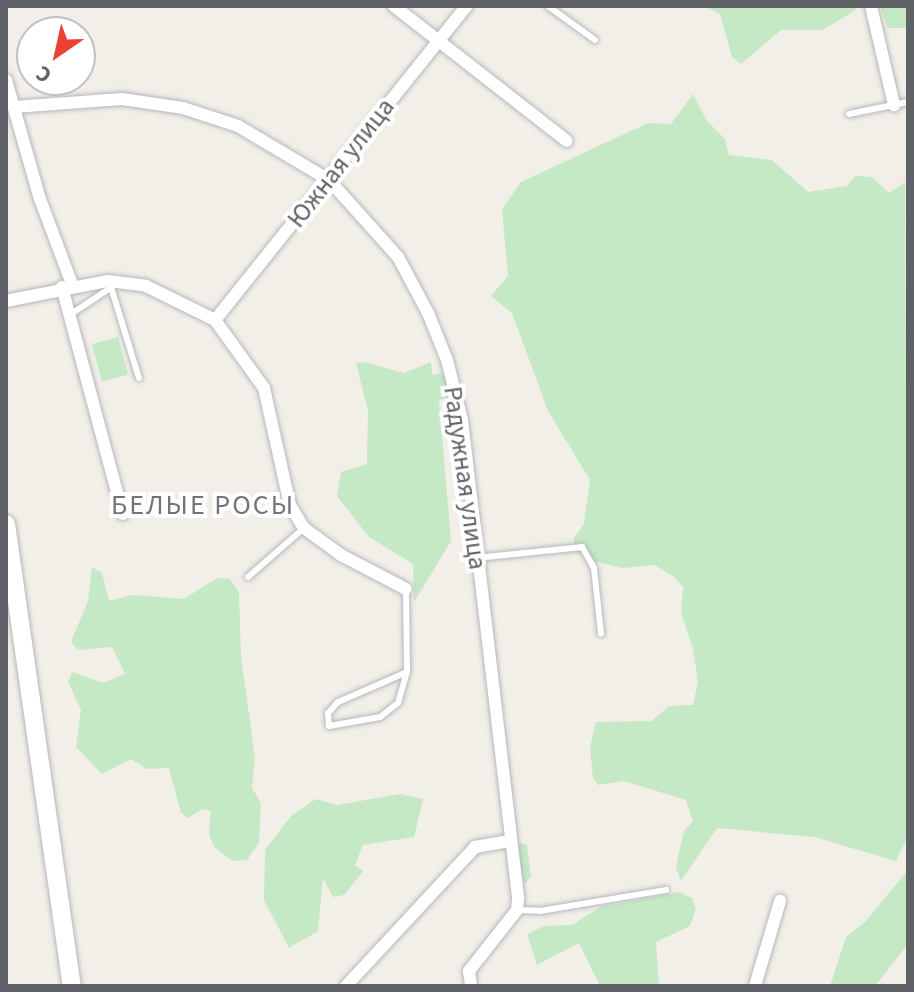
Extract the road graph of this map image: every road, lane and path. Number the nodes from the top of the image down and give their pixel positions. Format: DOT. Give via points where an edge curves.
graph roads {
  1 [pos="394,6"];
  2 [pos="467,6"];
  3 [pos="548,6"];
  4 [pos="871,6"];
  5 [pos="439,38"];
  6 [pos="595,40"];
  7 [pos="6,80"];
  8 [pos="908,102"];
  9 [pos="894,105"];
  10 [pos="14,107"];
  11 [pos="849,114"];
  12 [pos="567,141"];
  13 [pos="329,180"];
  14 [pos="114,285"];
  15 [pos="67,286"];
  16 [pos="6,301"];
  17 [pos="70,315"];
  18 [pos="215,320"];
  19 [pos="139,378"];
  20 [pos="123,514"];
  21 [pos="6,524"];
  22 [pos="304,528"];
  23 [pos="476,558"];
  24 [pos="248,577"];
  25 [pos="406,589"];
  26 [pos="601,634"];
  27 [pos="407,672"];
  28 [pos="510,841"];
  29 [pos="666,890"];
  30 [pos="780,901"];
  31 [pos="517,910"];
  32 [pos="72,986"];
  33 [pos="346,986"];
  34 [pos="471,986"];
  35 [pos="755,986"];
  1 -- 5 [label="street"];
  2 -- 5 [label="street, Южная улица"];
  3 -- 6 [label="lane"];
  4 -- 9 [label="street"];
  5 -- 12 [label="street"];
  5 -- 13 [label="street, Южная улица"];
  7 -- 10 [label="street"];
  8 -- 9 [label="lane"];
  9 -- 11 [label="lane"];
  10 -- 13 [label="street, Радужная улица" via="122,99 183,108 250,132"];
  10 -- 15 [label="street"];
  13 -- 18 [label="street, Южная улица"];
  13 -- 23 [label="street, Радужная улица" via="398,257 447,360 462,420"];
  14 -- 15 [label="street"];
  14 -- 17 [label="lane"];
  14 -- 18 [label="street" via="159,291"];
  14 -- 19 [label="lane"];
  15 -- 16 [label="street"];
  15 -- 17 [label="street"];
  17 -- 20 [label="street"];
  18 -- 22 [label="street" via="252,364 264,388 290,505"];
  21 -- 32 [label="main road"];
  22 -- 24 [label="lane"];
  22 -- 25 [label="street" via="341,555"];
  23 -- 26 [label="lane" via="582,547 594,568"];
  23 -- 28 [label="street, Радужная улица"];
  25 -- 27 [label="lane"];
  27 -- 27 [label="lane" via="338,702 328,713 329,726 380,717 398,703"];
  28 -- 31 [label="street, Радужная улица"];
  28 -- 33 [label="street" via="475,847"];
  29 -- 31 [label="lane" via="540,911"];
  30 -- 35 [label="street"];
  31 -- 34 [label="street" via="469,971"];
}
